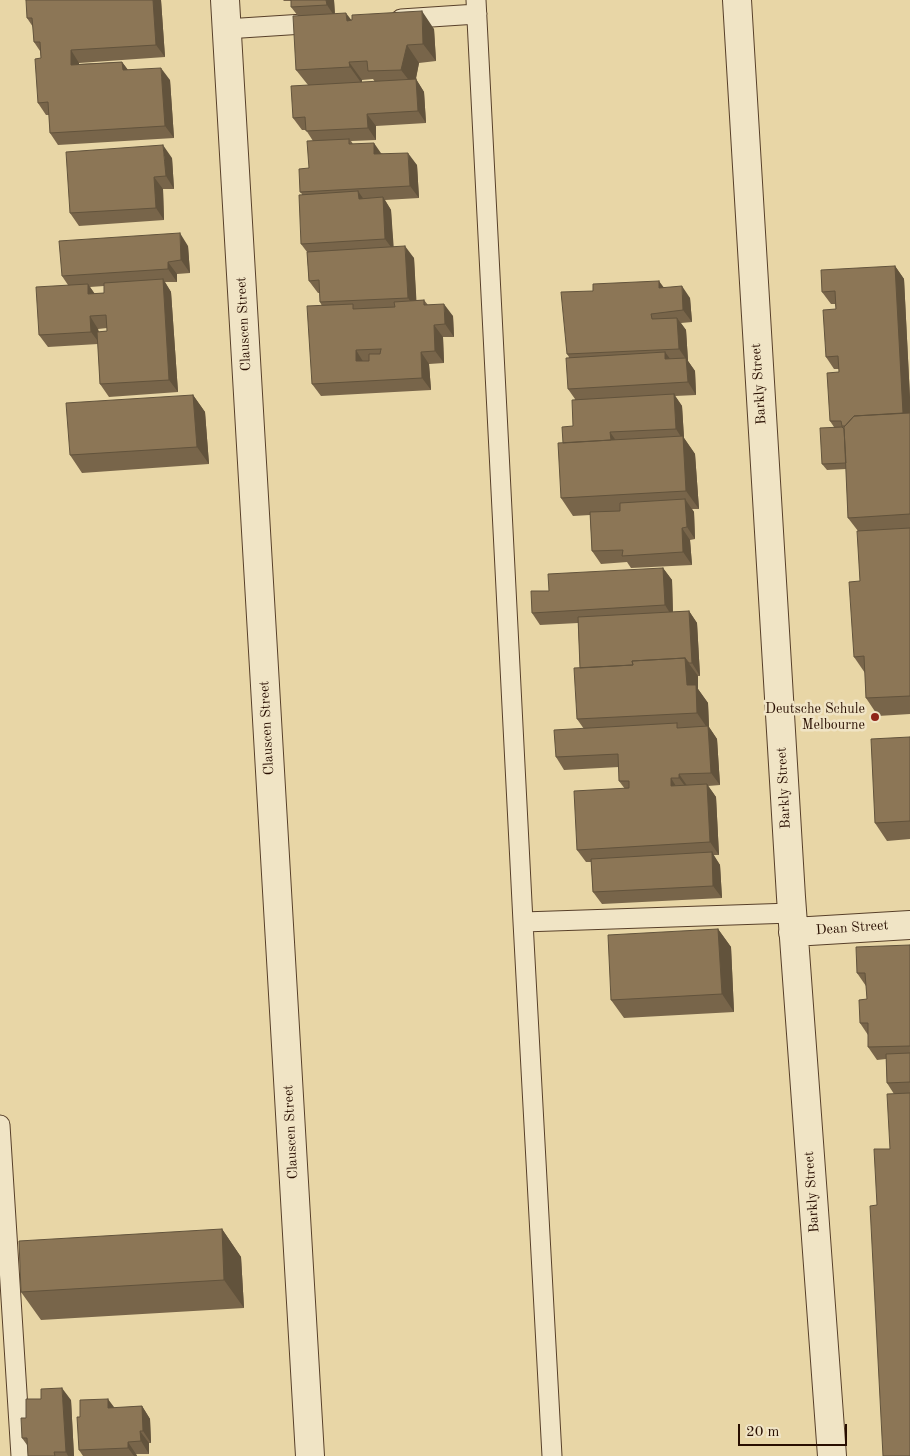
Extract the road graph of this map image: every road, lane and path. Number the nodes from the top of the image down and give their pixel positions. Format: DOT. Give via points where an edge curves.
graph roads {
  1 [pos="225,0"];
  2 [pos="737,0"];
  3 [pos="477,7"];
  4 [pos="379,20"];
  5 [pos="340,22"];
  6 [pos="226,29"];
  7 [pos="523,922"];
  8 [pos="793,923"];
  9 [pos="910,925"];
  10 [pos="0,1125"];
  11 [pos="21,1456"];
  12 [pos="310,1456"];
  13 [pos="552,1456"];
  14 [pos="832,1456"];
  1 -- 6 [label="street, Clauscen Street"];
  2 -- 8 [label="street, Barkly Street"];
  3 -- 4 [label="lane"];
  3 -- 7 [label="lane"];
  5 -- 6 [label="lane"];
  6 -- 12 [label="street, Clauscen Street"];
  7 -- 8 [label="lane"];
  7 -- 13 [label="lane"];
  8 -- 9 [label="street, Dean Street"];
  8 -- 14 [label="street, Barkly Street"];
  10 -- 11 [label="lane"];
}
